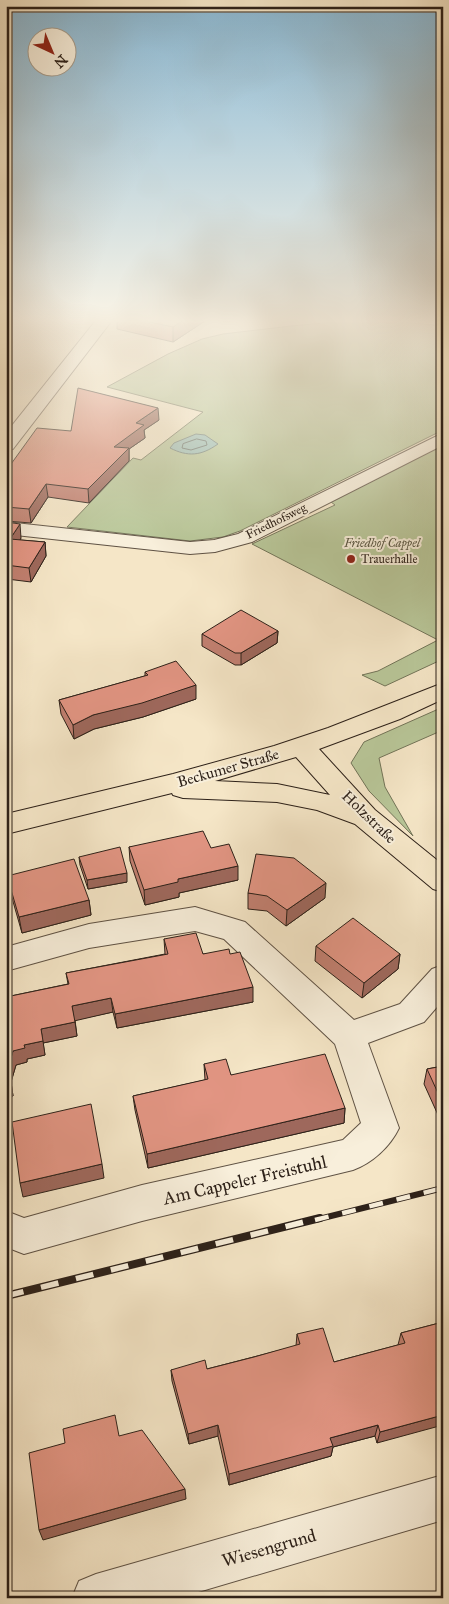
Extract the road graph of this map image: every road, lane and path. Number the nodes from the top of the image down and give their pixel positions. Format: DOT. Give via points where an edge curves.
graph roads {
  1 [pos="46,394"];
  2 [pos="443,438"];
  3 [pos="6,445"];
  4 [pos="6,528"];
  5 [pos="443,690"];
  6 [pos="302,747"];
  7 [pos="157,788"];
  8 [pos="365,817"];
  9 [pos="6,824"];
  10 [pos="443,881"];
  11 [pos="6,959"];
  12 [pos="443,978"];
  13 [pos="349,1036"];
  14 [pos="6,1229"];
  15 [pos="443,1497"];
  16 [pos="96,1598"];
  1 -- 3 [label="street"];
  2 -- 4 [label="street, Friedhofsweg" via="245,538 215,546 190,548 143,544"];
  5 -- 6 [label="main road, Beckumer Straße"];
  6 -- 7 [label="main road, Beckumer Straße"];
  6 -- 8 [label="main road, Holzstraße"];
  7 -- 8 [label="main road" via="277,793 321,802"];
  7 -- 9 [label="main road, Beckumer Straße"];
  8 -- 10 [label="main road, Holzstraße"];
  11 -- 13 [label="street, Am Cappeler Freistuhl" via="89,936 195,919 234,930"];
  12 -- 13 [label="street" via="412,1013"];
  13 -- 14 [label="street, Am Cappeler Freistuhl" via="381,1128 353,1154 142,1203 24,1236"];
  15 -- 16 [label="street, Wiesengrund"];
}
